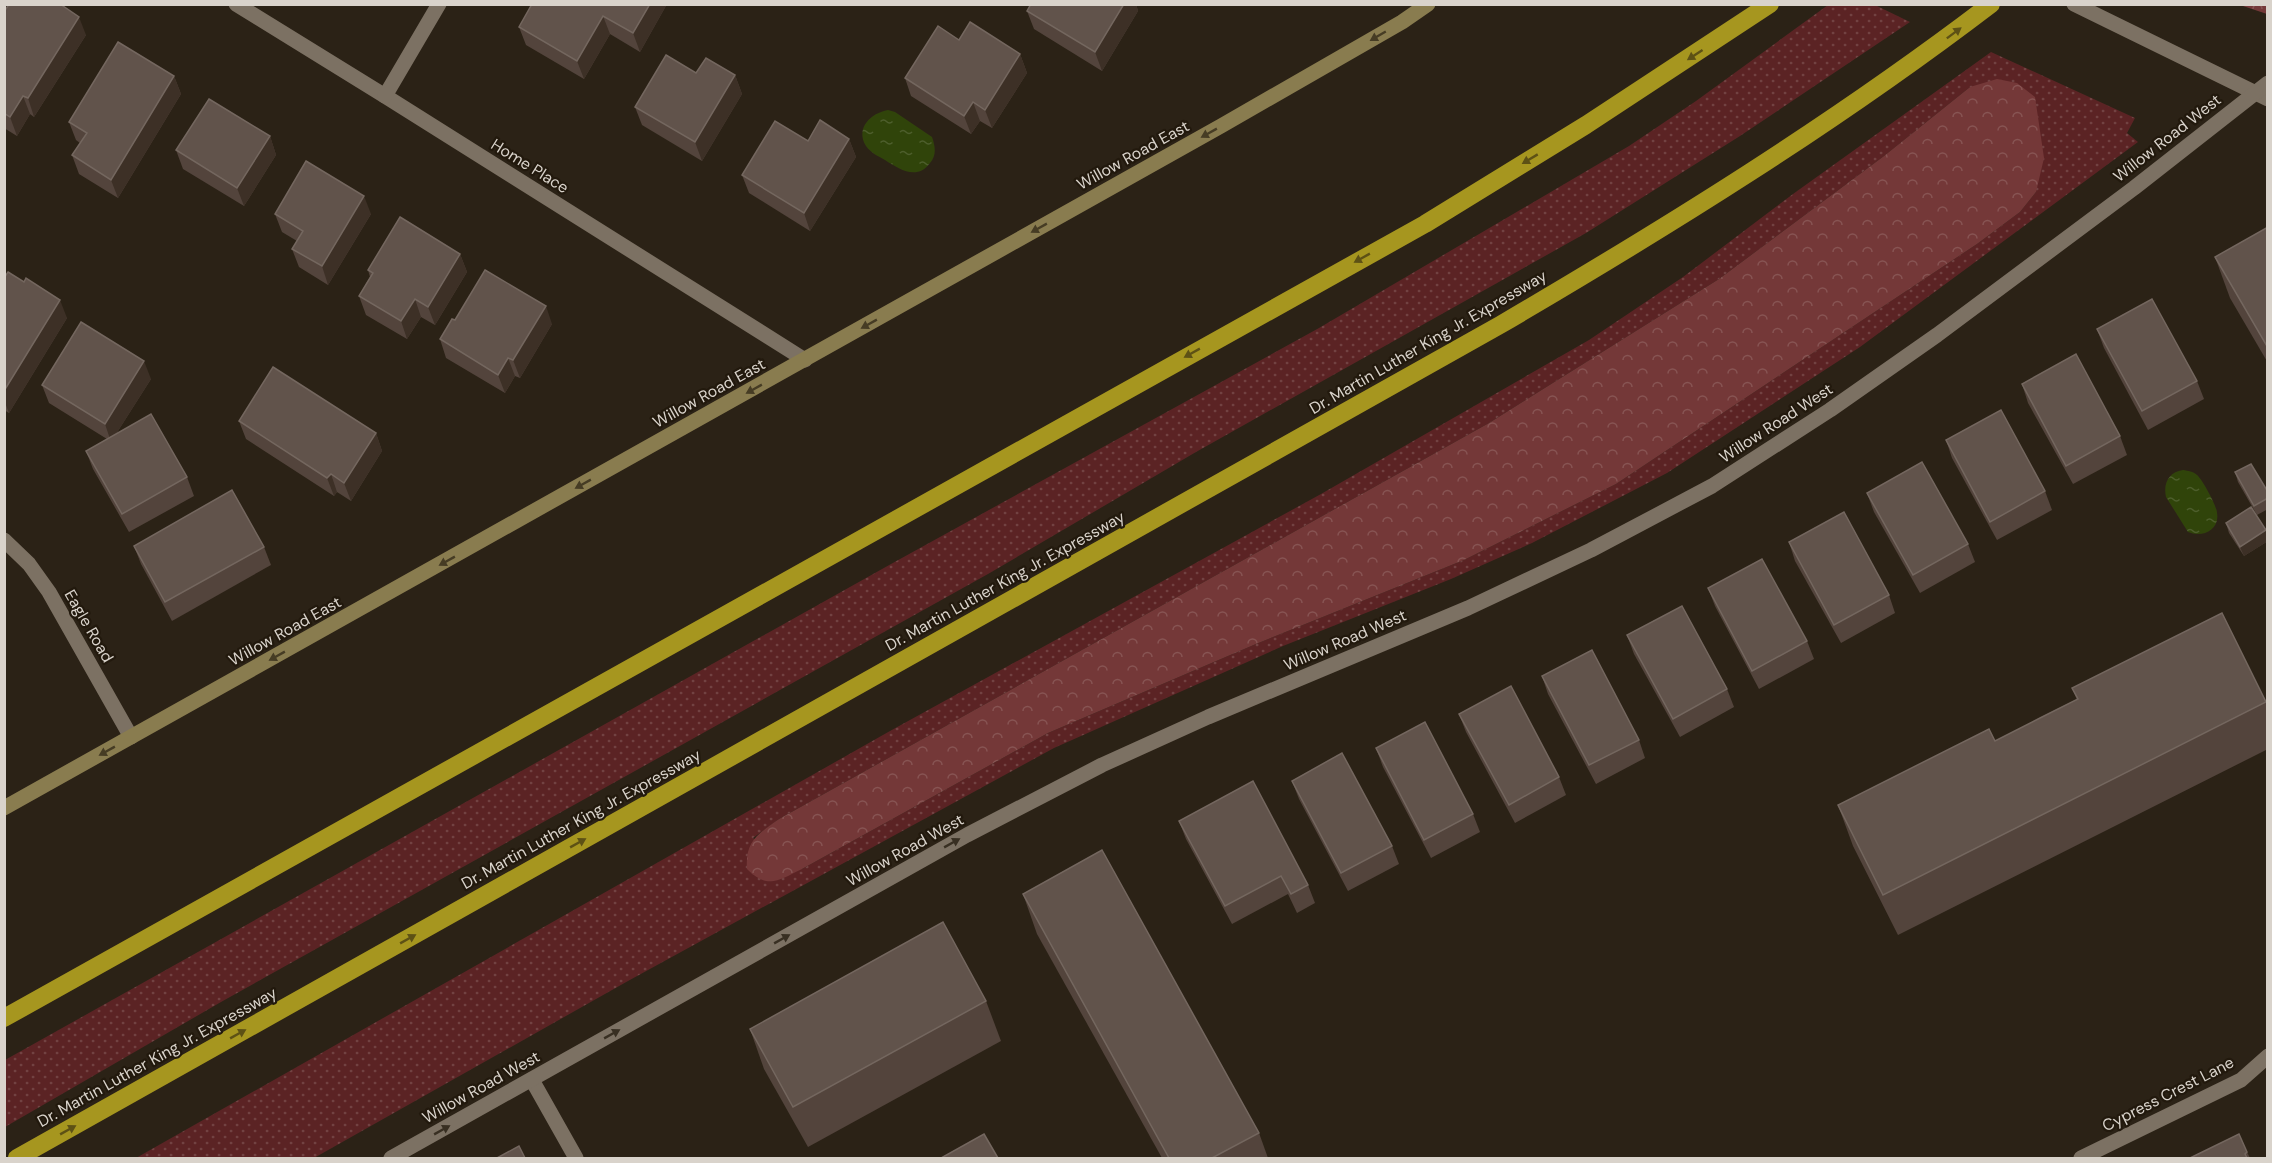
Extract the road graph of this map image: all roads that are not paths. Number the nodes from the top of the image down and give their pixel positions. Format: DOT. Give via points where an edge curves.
graph roads {
  1 [pos="236,4"];
  2 [pos="439,4"];
  3 [pos="1428,4"];
  4 [pos="1770,4"];
  5 [pos="1991,4"];
  6 [pos="2074,4"];
  7 [pos="2268,83"];
  8 [pos="386,96"];
  9 [pos="2261,96"];
  10 [pos="805,360"];
  11 [pos="4,540"];
  12 [pos="131,737"];
  13 [pos="4,808"];
  14 [pos="4,1018"];
  15 [pos="2268,1056"];
  16 [pos="532,1080"];
  17 [pos="17,1158"];
  18 [pos="391,1158"];
  19 [pos="576,1158"];
  20 [pos="2081,1158"];
  1 -- 8 [label="street, Home Place"];
  2 -- 8 [label="street"];
  3 -- 10 [label="main road, Willow Road East, one-way" via="1284,91"];
  4 -- 14 [label="highway, one-way" via="1586,125 1425,224"];
  17 -- 5 [label="highway, Dr. Martin Luther King Jr. Expressway, one-way" via="1500,325 1780,154 1917,61"];
  6 -- 9 [label="street"];
  7 -- 9 [label="street, Willow Road West"];
  8 -- 10 [label="street, Home Place"];
  16 -- 9 [label="street, Willow Road West, one-way" via="956,841 1102,765 1468,608 1591,550 1712,486 1937,335"];
  10 -- 12 [label="main road, Willow Road East, one-way"];
  11 -- 12 [label="street, Eagle Road" via="29,564 49,592"];
  12 -- 13 [label="main road, Willow Road East, one-way"];
  15 -- 20 [label="street, Cypress Crest Lane" via="2241,1080"];
  18 -- 16 [label="street, Willow Road West, one-way"];
  16 -- 19 [label="street"];
}
